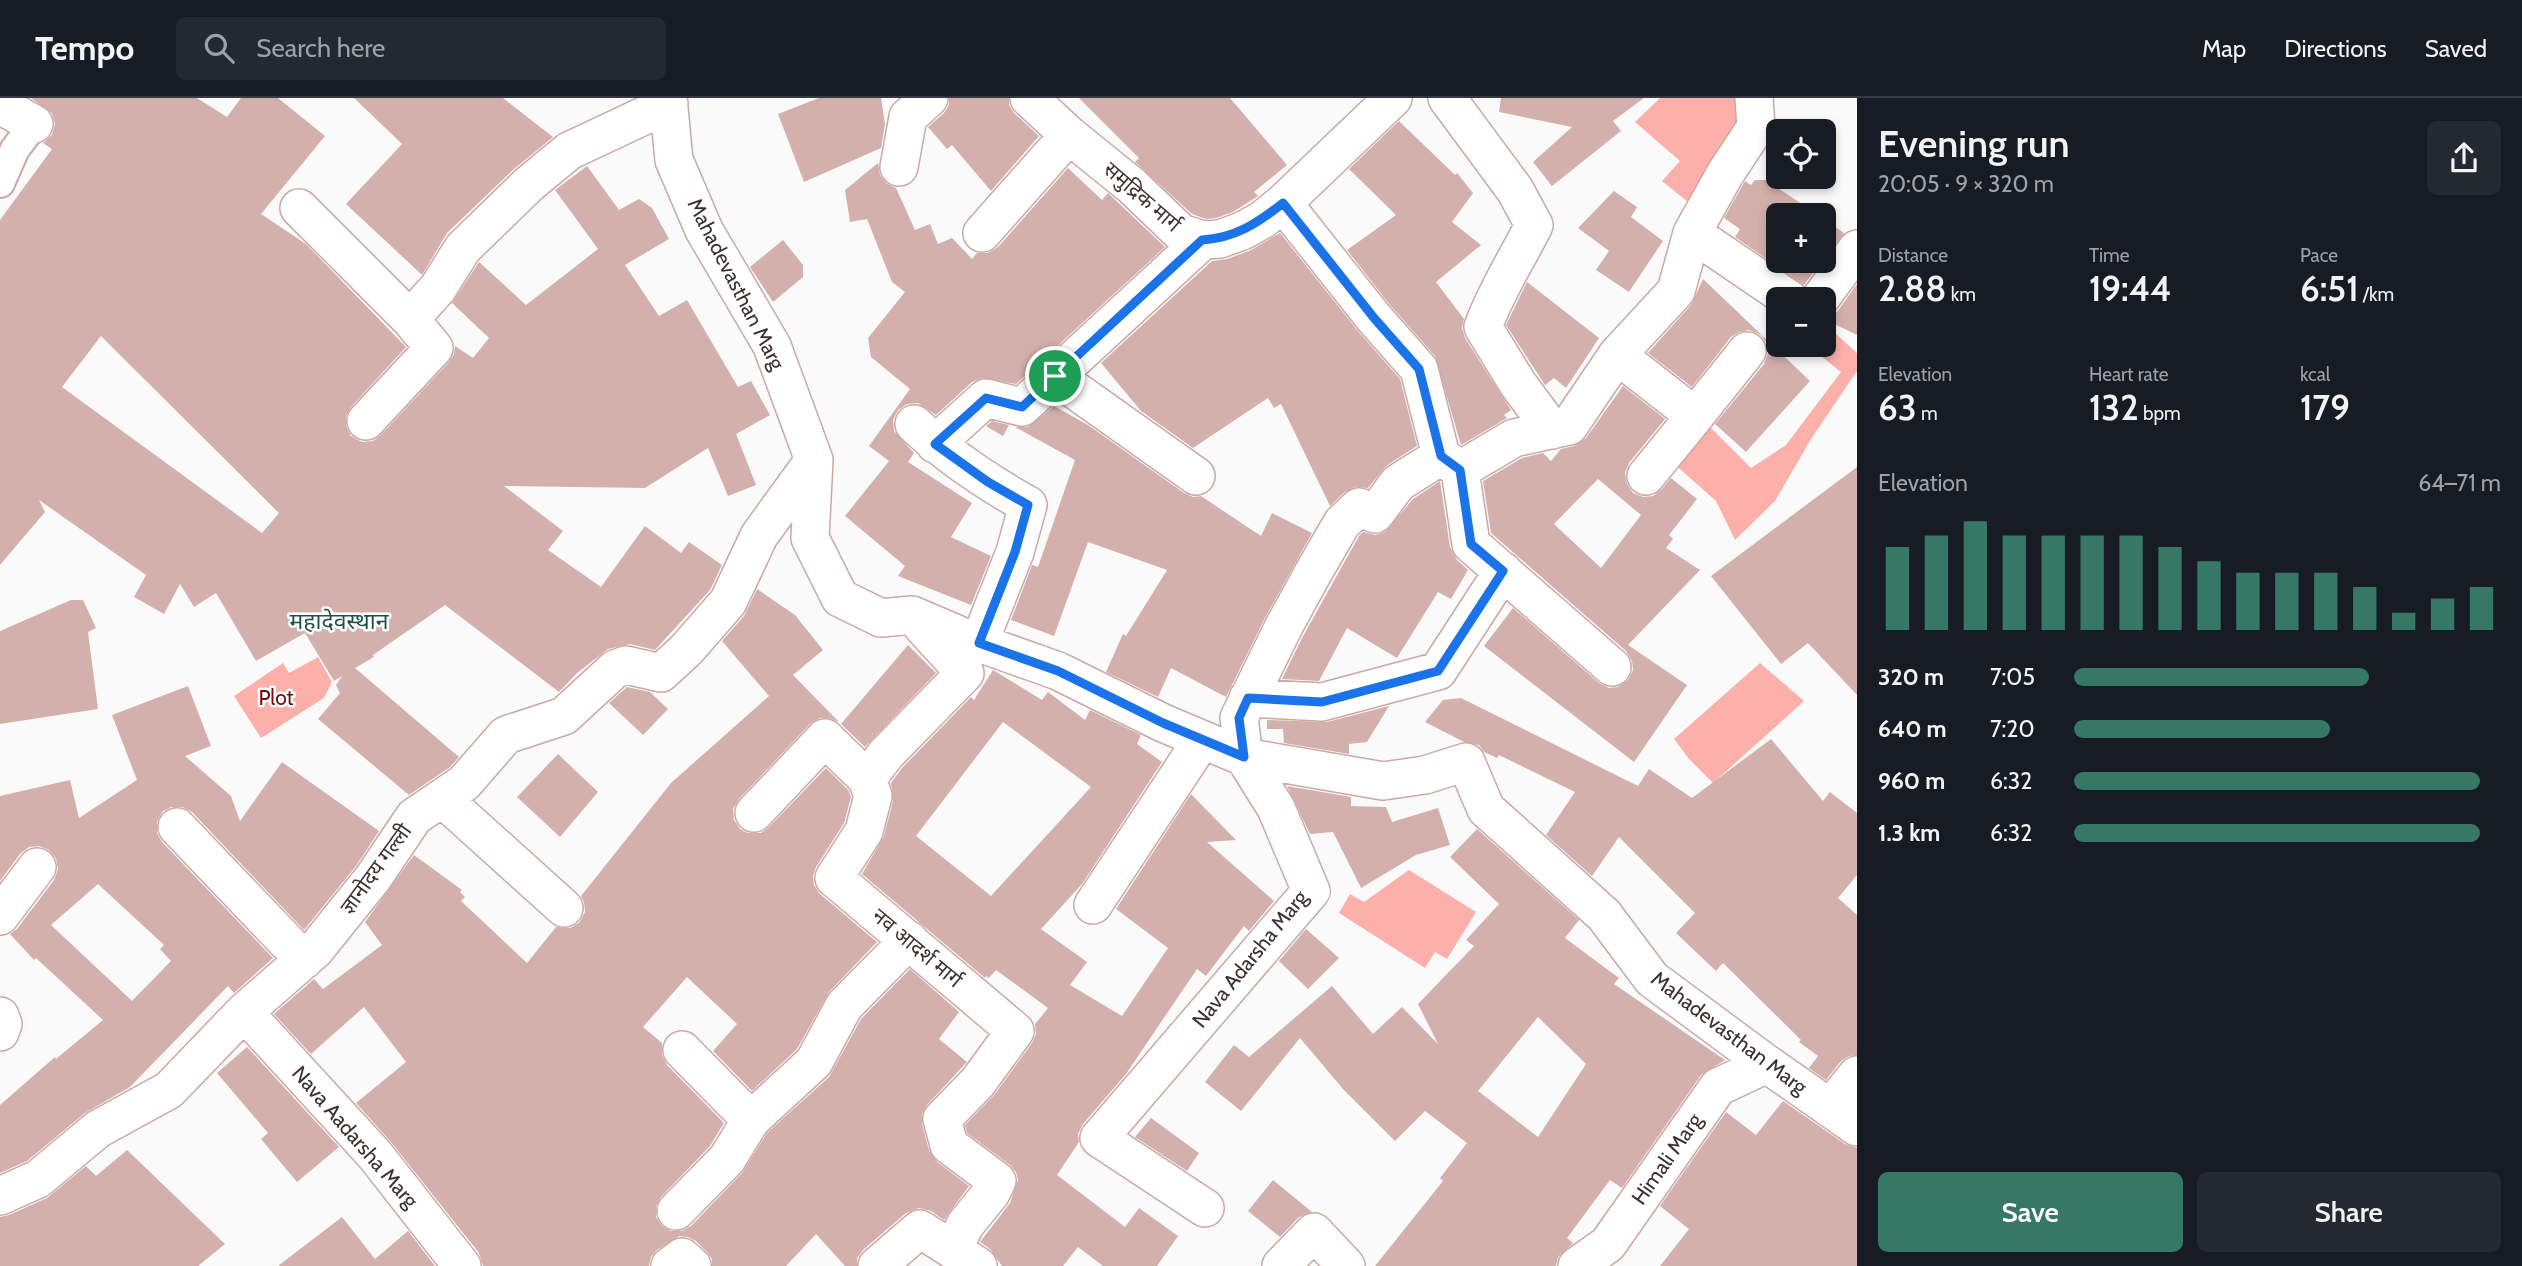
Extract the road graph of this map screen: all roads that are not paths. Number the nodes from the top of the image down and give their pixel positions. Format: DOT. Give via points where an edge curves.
graph roads {
  1 [pos="929,98"];
  2 [pos="1029,98"];
  3 [pos="1393,98"];
  4 [pos="1447,98"];
  5 [pos="1754,98"];
  6 [pos="668,101"];
  7 [pos="1,105"];
  8 [pos="34,124"];
  9 [pos="1069,135"];
  10 [pos="899,167"];
  11 [pos="0,183"];
  12 [pos="1283,203"];
  13 [pos="299,208"];
  14 [pos="982,233"];
  15 [pos="1692,233"];
  16 [pos="1202,240"];
  17 [pos="1857,249"];
  18 [pos="1771,287"];
  19 [pos="1829,287"];
  20 [pos="410,319"];
  21 [pos="1747,351"];
  22 [pos="1618,355"];
  23 [pos="1055,376"];
  24 [pos="1695,416"];
  25 [pos="366,421"];
  26 [pos="1552,430"];
  27 [pos="814,460"];
  28 [pos="1450,463"];
  29 [pos="1196,476"];
  30 [pos="1646,476"];
  31 [pos="1503,571"];
  32 [pos="912,615"];
  33 [pos="979,643"];
  34 [pos="1612,667"];
  35 [pos="1248,698"];
  36 [pos="1202,740"];
  37 [pos="1244,757"];
  38 [pos="867,779"];
  39 [pos="442,798"];
  40 [pos="754,813"];
  41 [pos="177,827"];
  42 [pos="37,867"];
  43 [pos="1093,905"];
  44 [pos="564,908"];
  45 [pos="0,916"];
  46 [pos="909,940"];
  47 [pos="304,960"];
  48 [pos="244,1012"];
  49 [pos="0,1016"];
  50 [pos="0,1032"];
  51 [pos="682,1050"];
  52 [pos="1767,1065"];
  53 [pos="1857,1074"];
  54 [pos="1844,1118"];
  55 [pos="751,1121"];
  56 [pos="0,1196"];
  57 [pos="1205,1208"];
  58 [pos="676,1211"];
  59 [pos="966,1258"];
  60 [pos="462,1266"];
  61 [pos="670,1266"];
  62 [pos="692,1266"];
  63 [pos="877,1266"];
  64 [pos="1281,1266"];
  65 [pos="1346,1266"];
  66 [pos="1577,1266"];
  1 -- 10 [label="street" via="908,117"];
  2 -- 9 [label="street, समुद्रिक मार्ग"];
  3 -- 12 [label="street, समुद्रिक मार्ग"];
  4 -- 26 [label="street" via="1515,191 1534,225 1483,327"];
  5 -- 15 [label="street, Nava Adarsha Marg" via="1756,127"];
  6 -- 20 [label="street" via="569,151 529,184 463,248 438,288"];
  6 -- 27 [label="street, Mahadevasthan Marg" via="674,160 704,230 772,346"];
  7 -- 8 [label="street"];
  8 -- 11 [label="street" via="15,149"];
  9 -- 14 [label="street"];
  9 -- 16 [label="street, समुद्रिक मार्ग" via="1181,233"];
  12 -- 16 [label="street, समुद्रिक मार्ग" via="1242,231"];
  12 -- 28 [label="street" via="1419,369"];
  13 -- 20 [label="street"];
  15 -- 18 [label="street"];
  15 -- 22 [label="street, Nava Adarsha Marg" via="1676,291"];
  16 -- 23 [label="street"];
  17 -- 19 [label="street"];
  20 -- 25 [label="street" via="434,348"];
  21 -- 24 [label="street"];
  22 -- 24 [label="street"];
  22 -- 26 [label="street, Nava Adarsha Marg" via="1569,426"];
  23 -- 29 [label="street"];
  23 -- 33 [label="street" via="1022,407 986,398 925,434 988,482 1028,505"];
  24 -- 30 [label="street"];
  26 -- 28 [label="street, Nava Adarsha Marg"];
  27 -- 32 [label="street, Mahadevasthan Marg" via="810,538 840,598 881,618"];
  27 -- 39 [label="street, ज्ञानोदय गल्ली" via="758,536 728,602 661,673 626,665 615,669 564,716 506,735 464,783"];
  28 -- 31 [label="street" via="1471,544"];
  28 -- 35 [label="street, Nava Adarsha Marg" via="1398,483 1375,514 1359,507 1342,523"];
  31 -- 34 [label="street"];
  31 -- 35 [label="street" via="1438,671 1322,702"];
  32 -- 33 [label="street, Mahadevasthan Marg"];
  32 -- 38 [label="street" via="965,673"];
  33 -- 36 [label="street, Mahadevasthan Marg" via="1058,671"];
  35 -- 37 [label="street, Nava Adarsha Marg" via="1239,718"];
  36 -- 37 [label="street, Mahadevasthan Marg"];
  36 -- 43 [label="street"];
  37 -- 52 [label="street, Mahadevasthan Marg" via="1383,781 1425,775 1466,762 1486,809 1604,915 1652,979"];
  37 -- 57 [label="street, Nava Adarsha Marg" via="1276,808 1311,891 1099,1138"];
  38 -- 40 [label="street" via="825,738"];
  38 -- 46 [label="street, नव आदर्श मार्ग" via="873,796 864,831 834,877"];
  39 -- 44 [label="street"];
  39 -- 47 [label="street, ज्ञानोदय गल्ली" via="414,817 373,878"];
  41 -- 47 [label="street"];
  42 -- 45 [label="street"];
  46 -- 55 [label="street" via="844,1006 814,1062"];
  46 -- 59 [label="street, नव आदर्श मार्ग" via="1015,1031 978,1082 942,1119 949,1144 997,1181 965,1225"];
  47 -- 48 [label="street, ज्ञानोदय गल्ली"];
  48 -- 56 [label="street, ज्ञानोदय गल्ली" via="169,1090 98,1129 38,1179"];
  48 -- 60 [label="street, Nava Aadarsha Marg" via="375,1155"];
  49 -- 50 [label="street"];
  51 -- 55 [label="street"];
  52 -- 54 [label="street, Mahadevasthan Marg"];
  52 -- 66 [label="street, Himali Marg" via="1718,1087 1608,1244"];
  53 -- 54 [label="street"];
  55 -- 58 [label="street" via="727,1159"];
  59 -- 63 [label="street" via="920,1229"];
  61 -- 62 [label="street" via="682,1257"];
  64 -- 65 [label="street" via="1314,1232"];
}
